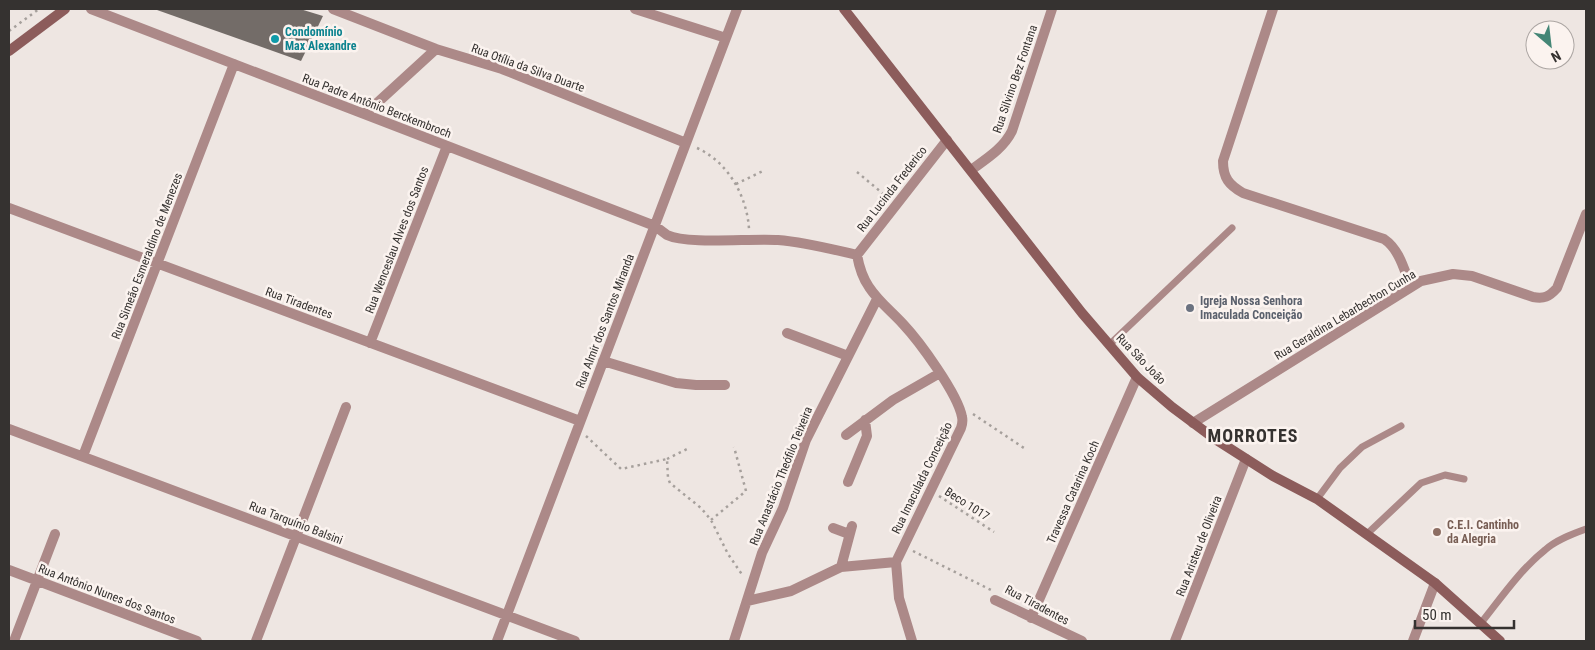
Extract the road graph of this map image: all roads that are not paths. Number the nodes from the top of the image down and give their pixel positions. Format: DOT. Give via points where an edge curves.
graph roads {
  1 [pos="65,9"];
  2 [pos="91,9"];
  3 [pos="333,9"];
  4 [pos="635,9"];
  5 [pos="737,9"];
  6 [pos="844,9"];
  7 [pos="1052,9"];
  8 [pos="1272,9"];
  9 [pos="726,38"];
  10 [pos="436,49"];
  11 [pos="9,52"];
  12 [pos="234,64"];
  13 [pos="365,114"];
  14 [pos="947,140"];
  15 [pos="686,143"];
  16 [pos="446,146"];
  17 [pos="971,170"];
  18 [pos="9,208"];
  19 [pos="1586,214"];
  20 [pos="655,226"];
  21 [pos="1232,228"];
  22 [pos="857,255"];
  23 [pos="157,264"];
  24 [pos="1411,287"];
  25 [pos="877,299"];
  26 [pos="786,333"];
  27 [pos="370,343"];
  28 [pos="1109,345"];
  29 [pos="848,356"];
  30 [pos="603,361"];
  31 [pos="940,372"];
  32 [pos="1138,377"];
  33 [pos="725,385"];
  34 [pos="346,407"];
  35 [pos="865,420"];
  36 [pos="1193,423"];
  37 [pos="579,425"];
  38 [pos="1401,426"];
  39 [pos="9,428"];
  40 [pos="846,435"];
  41 [pos="83,456"];
  42 [pos="1246,459"];
  43 [pos="1464,479"];
  44 [pos="848,482"];
  45 [pos="1317,499"];
  46 [pos="832,528"];
  47 [pos="1586,529"];
  48 [pos="55,534"];
  49 [pos="1367,534"];
  50 [pos="296,536"];
  51 [pos="896,562"];
  52 [pos="842,567"];
  53 [pos="9,570"];
  54 [pos="37,581"];
  55 [pos="1435,582"];
  56 [pos="996,600"];
  57 [pos="747,601"];
  58 [pos="506,616"];
  59 [pos="1031,618"];
  60 [pos="1481,623"];
  61 [pos="14,641"];
  62 [pos="197,641"];
  63 [pos="256,641"];
  64 [pos="497,641"];
  65 [pos="575,641"];
  66 [pos="734,641"];
  67 [pos="912,641"];
  68 [pos="1082,641"];
  69 [pos="1175,641"];
  70 [pos="1414,641"];
  71 [pos="1500,641"];
  1 -- 11 [label="main road"];
  2 -- 12 [label="street, Rua Padre Antônio Berckembroch"];
  3 -- 10 [label="street, Rua Otília da Silva Duarte"];
  4 -- 9 [label="street"];
  5 -- 9 [label="street, Rua Almir dos Santos Miranda"];
  6 -- 14 [label="main road, Rua São João"];
  7 -- 17 [label="street, Rua Silvino Bez Fontana" via="1010,136"];
  8 -- 24 [label="street" via="1223,161 1223,172 1228,182 1244,193 1384,239 1396,251"];
  9 -- 15 [label="street, Rua Almir dos Santos Miranda"];
  10 -- 13 [label="street"];
  10 -- 15 [label="street, Rua Otília da Silva Duarte" via="502,69"];
  12 -- 13 [label="street, Rua Padre Antônio Berckembroch"];
  12 -- 23 [label="street, Rua Simeão Esmeraldino de Menezes"];
  13 -- 16 [label="street, Rua Padre Antônio Berckembroch"];
  14 -- 17 [label="main road, Rua São João"];
  14 -- 22 [label="street, Rua Lucinda Frederico"];
  15 -- 20 [label="street, Rua Almir dos Santos Miranda"];
  16 -- 20 [label="street, Rua Padre Antônio Berckembroch"];
  16 -- 27 [label="street, Rua Wenceslau Alves dos Santos"];
  17 -- 28 [label="main road, Rua São João"];
  18 -- 23 [label="street, Rua Tiradentes"];
  19 -- 24 [label="street, Rua Geraldina Lebarbechon Cunha" via="1557,288 1542,299 1472,276 1454,274"];
  20 -- 22 [label="street" via="680,238 750,238 804,243"];
  20 -- 30 [label="street, Rua Almir dos Santos Miranda"];
  21 -- 28 [label="lane"];
  22 -- 25 [label="street, Rua Imaculada Conceição" via="861,272"];
  23 -- 27 [label="street, Rua Tiradentes"];
  23 -- 41 [label="street, Rua Simeão Esmeraldino de Menezes"];
  24 -- 36 [label="street, Rua Geraldina Lebarbechon Cunha"];
  25 -- 29 [label="street, Rua Anastácio Theófilo Teixeira"];
  25 -- 31 [label="street, Rua Imaculada Conceição" via="912,334"];
  26 -- 29 [label="street"];
  27 -- 37 [label="street, Rua Tiradentes"];
  28 -- 32 [label="main road, Rua São João"];
  29 -- 57 [label="street, Rua Anastácio Theófilo Teixeira" via="806,440"];
  30 -- 33 [label="street" via="676,383"];
  30 -- 37 [label="street, Rua Almir dos Santos Miranda"];
  31 -- 35 [label="street"];
  31 -- 51 [label="street, Rua Imaculada Conceição" via="962,416 961,428"];
  32 -- 36 [label="main road, Rua São João"];
  32 -- 59 [label="street, Travessa Catarina Koch"];
  34 -- 50 [label="street"];
  35 -- 40 [label="street"];
  35 -- 44 [label="street" via="867,436"];
  36 -- 42 [label="main road, Rua São João"];
  37 -- 58 [label="street, Rua Almir dos Santos Miranda"];
  38 -- 45 [label="lane" via="1362,447 1340,468"];
  39 -- 41 [label="street, Rua Tarquínio Balsini"];
  41 -- 50 [label="street, Rua Tarquínio Balsini"];
  42 -- 45 [label="main road, Rua São João"];
  42 -- 69 [label="street, Rua Aristeu de Oliveira"];
  43 -- 49 [label="lane" via="1445,475 1421,483"];
  45 -- 49 [label="main road, Rua São João"];
  46 -- 52 [label="street" via="851,530"];
  47 -- 60 [label="lane" via="1545,549"];
  48 -- 54 [label="street"];
  49 -- 55 [label="main road, Rua São João"];
  50 -- 58 [label="street, Rua Tarquínio Balsini"];
  50 -- 63 [label="street"];
  51 -- 52 [label="street"];
  51 -- 67 [label="street" via="899,598"];
  52 -- 57 [label="street" via="791,591"];
  53 -- 54 [label="street, Rua Antônio Nunes dos Santos"];
  54 -- 61 [label="street"];
  54 -- 62 [label="street, Rua Antônio Nunes dos Santos"];
  55 -- 60 [label="main road, Rua São João"];
  55 -- 70 [label="street"];
  56 -- 59 [label="street, Rua Tiradentes"];
  57 -- 66 [label="street, Rua Anastácio Theófilo Teixeira"];
  58 -- 64 [label="street, Rua Almir dos Santos Miranda"];
  58 -- 65 [label="street, Rua Tarquínio Balsini"];
  59 -- 68 [label="street, Rua Tiradentes"];
  60 -- 71 [label="main road, Rua São João"];
}
